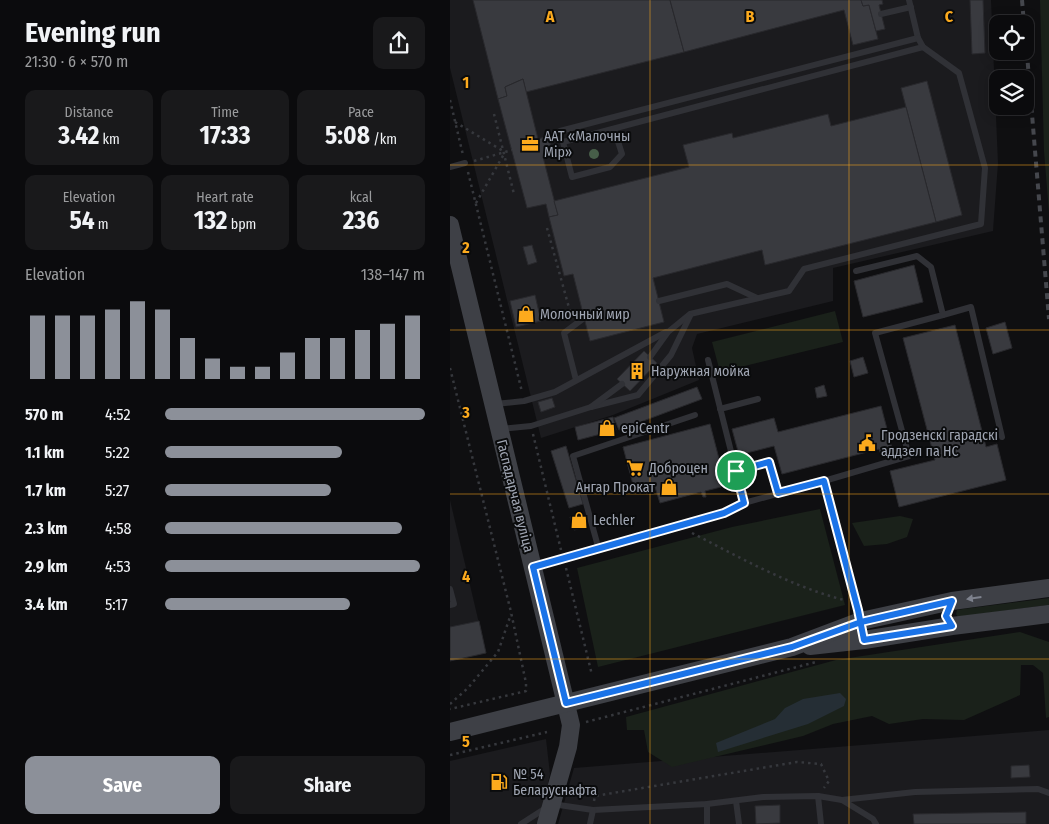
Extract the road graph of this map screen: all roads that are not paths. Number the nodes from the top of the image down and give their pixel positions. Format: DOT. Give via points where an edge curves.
graph roads {
  1 [pos="909,0"];
  2 [pos="911,7"];
  3 [pos="881,14"];
  4 [pos="918,38"];
  5 [pos="923,47"];
  6 [pos="614,129"];
  7 [pos="560,131"];
  8 [pos="465,163"];
  9 [pos="450,167"];
  10 [pos="450,225"];
  11 [pos="856,271"];
  12 [pos="758,298"];
  13 [pos="659,301"];
  14 [pos="690,314"];
  15 [pos="943,315"];
  16 [pos="584,318"];
  17 [pos="668,332"];
  18 [pos="650,357"];
  19 [pos="708,360"];
  20 [pos="576,380"];
  21 [pos="622,384"];
  22 [pos="758,399"];
  23 [pos="494,405"];
  24 [pos="591,407"];
  25 [pos="720,409"];
  26 [pos="695,415"];
  27 [pos="500,430"];
  28 [pos="1002,437"];
  29 [pos="736,471"];
  30 [pos="824,481"];
  31 [pos="778,493"];
  32 [pos="744,503"];
  33 [pos="599,550"];
  34 [pos="533,567"];
  35 [pos="1049,588"];
  36 [pos="450,589"];
  37 [pos="952,601"];
  38 [pos="450,605"];
  39 [pos="1049,614"];
  40 [pos="861,622"];
  41 [pos="952,626"];
  42 [pos="864,640"];
  43 [pos="792,647"];
  44 [pos="566,703"];
  45 [pos="450,732"];
  46 [pos="1049,793"];
  47 [pos="818,796"];
  48 [pos="842,800"];
  49 [pos="736,801"];
  50 [pos="552,804"];
  51 [pos="707,804"];
  52 [pos="593,810"];
  53 [pos="520,824"];
  54 [pos="546,824"];
  55 [pos="590,824"];
  56 [pos="707,824"];
  57 [pos="739,824"];
  58 [pos="821,824"];
  59 [pos="876,824"];
  1 -- 2 [label="lane"];
  2 -- 3 [label="lane"];
  2 -- 4 [label="lane"];
  4 -- 5 [label="lane"];
  4 -- 7 [label="lane"];
  5 -- 6 [label="lane" via="564,142 572,177 610,167 622,154"];
  5 -- 12 [label="lane" via="959,73 985,168 981,224 804,269 789,291"];
  8 -- 9 [label="lane"];
  10 -- 23 [label="main road, Гаспадарчая вуліца"];
  11 -- 15 [label="lane" via="917,256 931,267"];
  12 -- 13 [label="lane" via="727,284"];
  12 -- 14 [label="lane"];
  14 -- 17 [label="lane"];
  14 -- 24 [label="lane" via="671,355 638,395"];
  15 -- 28 [label="lane" via="971,308"];
  15 -- 30 [label="lane" via="875,333 909,456"];
  16 -- 20 [label="lane" via="564,333"];
  17 -- 18 [label="lane"];
  17 -- 20 [label="lane"];
  19 -- 25 [label="lane"];
  20 -- 23 [label="lane" via="544,395"];
  21 -- 24 [label="lane"];
  22 -- 25 [label="lane"];
  23 -- 27 [label="main road, Гаспадарчая вуліца"];
  24 -- 27 [label="lane" via="530,426"];
  25 -- 29 [label="lane"];
  26 -- 33 [label="lane" via="573,456"];
  27 -- 34 [label="main road, Гаспадарчая вуліца"];
  29 -- 31 [label="lane" via="769,462"];
  29 -- 32 [label="lane"];
  30 -- 31 [label="lane"];
  30 -- 40 [label="lane"];
  31 -- 32 [label="lane"];
  32 -- 33 [label="lane" via="724,513"];
  33 -- 34 [label="lane"];
  34 -- 44 [label="main road, Гаспадарчая вуліца"];
  35 -- 37 [label="main road, one-way"];
  36 -- 38 [label="lane" via="454,604"];
  37 -- 40 [label="main road"];
  37 -- 41 [label="main road" via="946,616"];
  39 -- 41 [label="main road"];
  40 -- 42 [label="lane"];
  40 -- 43 [label="main road"];
  41 -- 42 [label="main road"];
  42 -- 43 [label="main road"];
  43 -- 44 [label="main road"];
  44 -- 45 [label="main road"];
  44 -- 50 [label="main road, Гаспадарчая вуліца" via="570,733"];
  46 -- 48 [label="lane" via="1038,789 915,792"];
  47 -- 48 [label="lane"];
  47 -- 49 [label="lane"];
  47 -- 58 [label="lane"];
  48 -- 59 [label="lane"];
  49 -- 51 [label="lane"];
  49 -- 57 [label="lane"];
  50 -- 52 [label="lane"];
  50 -- 53 [label="lane"];
  50 -- 54 [label="main road, Гаспадарчая вуліца"];
  51 -- 52 [label="lane"];
  51 -- 56 [label="lane"];
  52 -- 55 [label="lane"];
}
